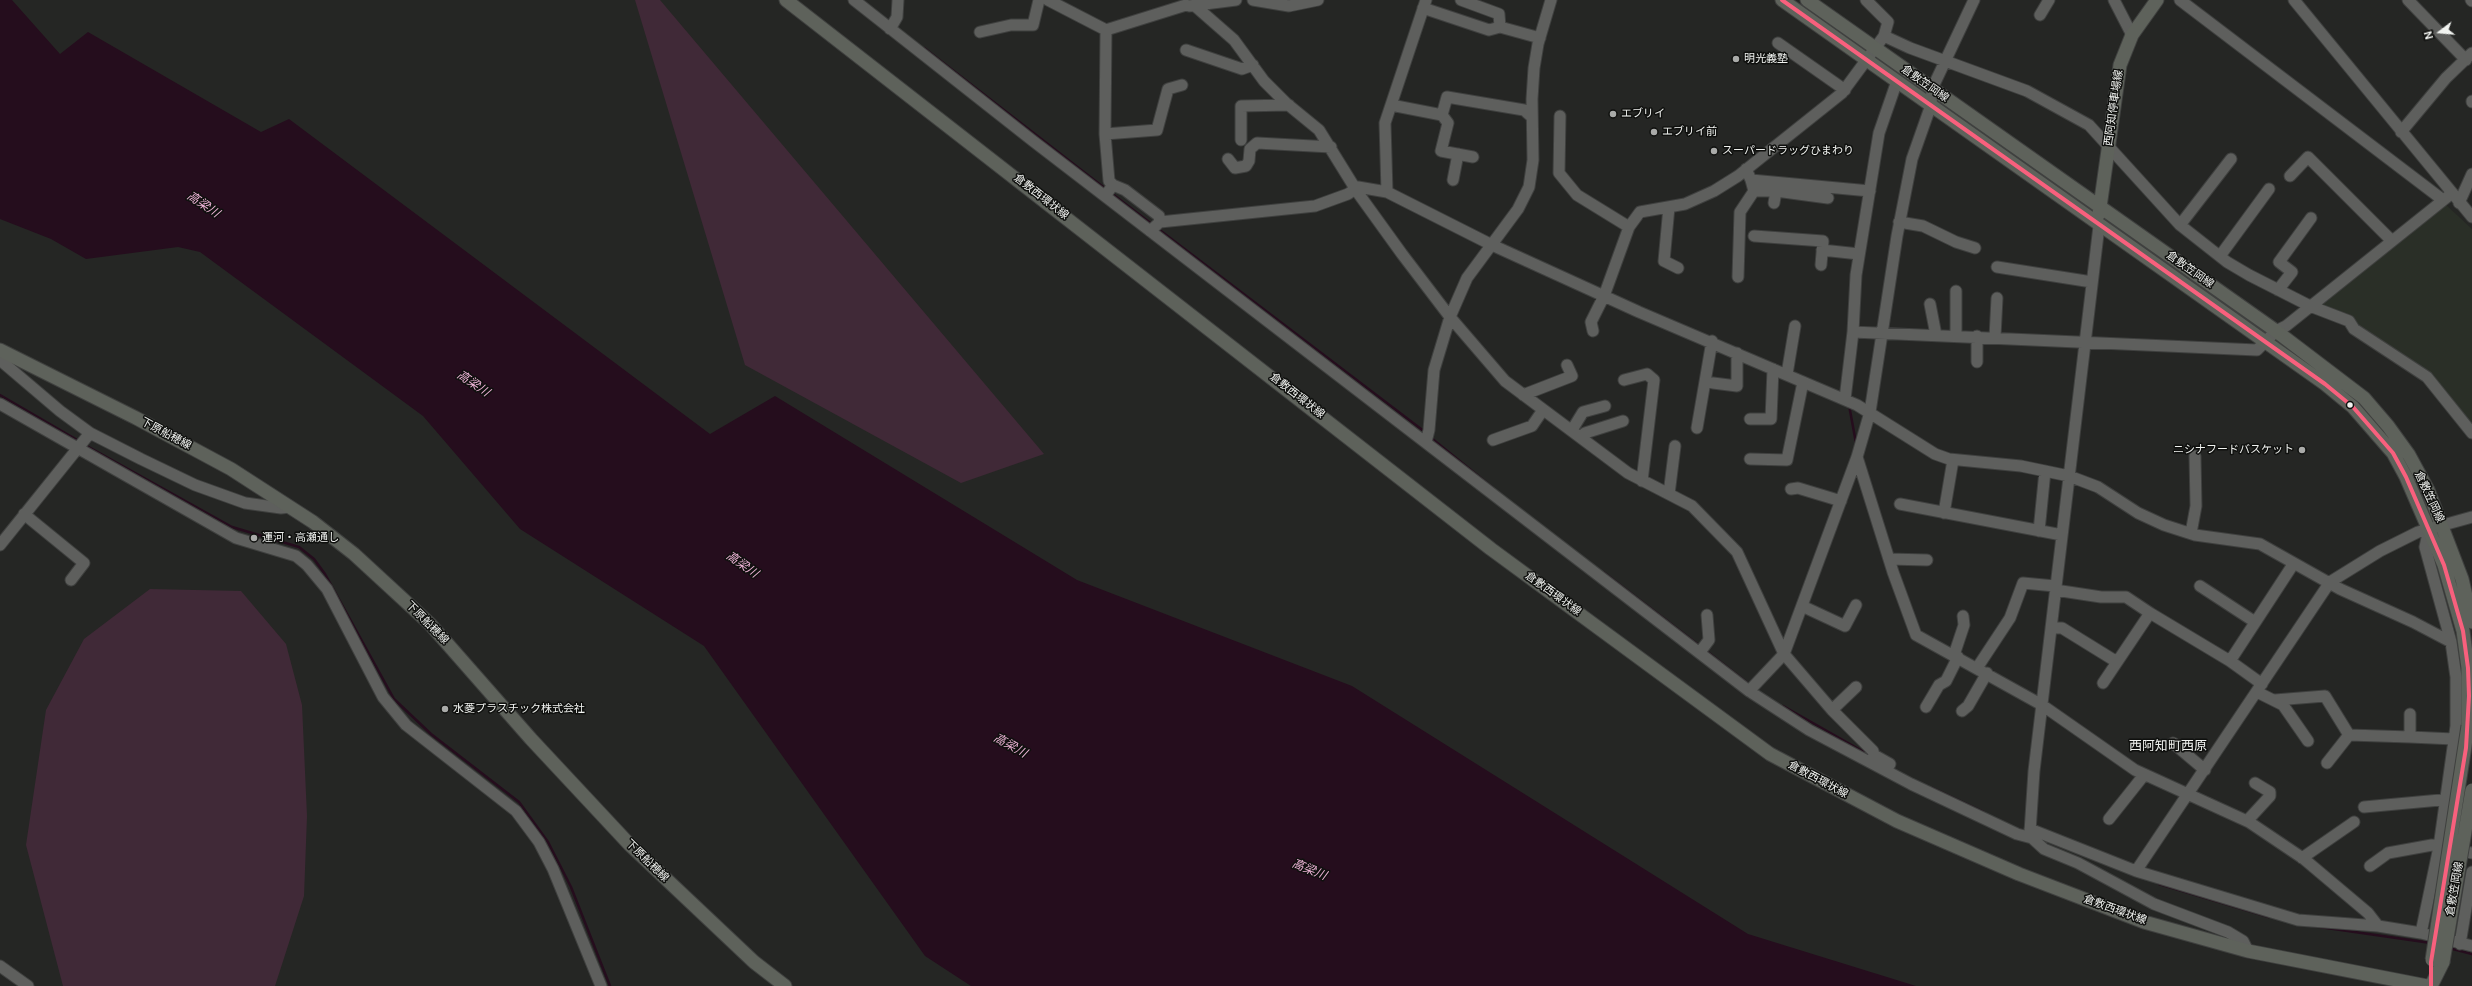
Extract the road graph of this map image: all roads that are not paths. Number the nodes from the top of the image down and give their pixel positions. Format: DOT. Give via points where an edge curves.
graph roads {
  1 [pos="786,0"];
  2 [pos="854,0"];
  3 [pos="898,0"];
  4 [pos="1039,0"];
  5 [pos="1048,0"];
  6 [pos="1236,0"];
  7 [pos="1253,0"];
  8 [pos="1318,0"];
  9 [pos="1462,0"];
  10 [pos="1551,0"];
  11 [pos="1782,0"];
  12 [pos="1807,0"];
  13 [pos="1974,0"];
  14 [pos="2049,0"];
  15 [pos="2114,0"];
  16 [pos="2156,0"];
  17 [pos="2180,0"];
  18 [pos="2294,0"];
  19 [pos="2408,0"];
  20 [pos="1218,1"];
  21 [pos="1873,2"];
  22 [pos="1288,3"];
  23 [pos="1188,4"];
  24 [pos="1424,4"];
  25 [pos="2040,15"];
  26 [pos="892,26"];
  27 [pos="1500,27"];
  28 [pos="1106,30"];
  29 [pos="980,32"];
  30 [pos="2132,35"];
  31 [pos="1884,36"];
  32 [pos="1540,38"];
  33 [pos="1778,43"];
  34 [pos="1874,48"];
  35 [pos="1186,50"];
  36 [pos="2469,56"];
  37 [pos="1866,60"];
  38 [pos="1944,61"];
  39 [pos="1250,67"];
  40 [pos="1897,81"];
  41 [pos="1182,85"];
  42 [pos="1932,89"];
  43 [pos="1845,90"];
  44 [pos="1285,105"];
  45 [pos="1391,105"];
  46 [pos="1931,105"];
  47 [pos="1442,115"];
  48 [pos="1560,116"];
  49 [pos="1532,117"];
  50 [pos="2402,132"];
  51 [pos="1105,134"];
  52 [pos="1241,140"];
  53 [pos="2108,146"];
  54 [pos="1329,148"];
  55 [pos="1458,154"];
  56 [pos="1473,157"];
  57 [pos="2231,158"];
  58 [pos="1228,159"];
  59 [pos="1746,169"];
  60 [pos="2472,174"];
  61 [pos="2290,176"];
  62 [pos="1453,180"];
  63 [pos="1751,180"];
  64 [pos="1356,188"];
  65 [pos="2269,189"];
  66 [pos="1109,191"];
  67 [pos="1754,191"];
  68 [pos="1776,191"];
  69 [pos="1870,191"];
  70 [pos="1387,192"];
  71 [pos="2447,197"];
  72 [pos="1828,198"];
  73 [pos="1774,203"];
  74 [pos="2459,203"];
  75 [pos="1669,206"];
  76 [pos="2100,206"];
  77 [pos="2472,217"];
  78 [pos="2311,218"];
  79 [pos="1899,222"];
  80 [pos="2180,225"];
  81 [pos="1155,226"];
  82 [pos="2099,226"];
  83 [pos="1629,227"];
  84 [pos="1754,236"];
  85 [pos="2391,240"];
  86 [pos="1490,246"];
  87 [pos="1975,248"];
  88 [pos="1822,250"];
  89 [pos="1859,254"];
  90 [pos="2220,256"];
  91 [pos="1821,265"];
  92 [pos="1997,267"];
  93 [pos="1678,268"];
  94 [pos="1738,277"];
  95 [pos="2092,282"];
  96 [pos="2278,290"];
  97 [pos="1956,291"];
  98 [pos="1603,297"];
  99 [pos="1996,298"];
  100 [pos="1930,304"];
  101 [pos="2310,306"];
  102 [pos="1450,317"];
  103 [pos="1795,326"];
  104 [pos="1593,331"];
  105 [pos="2276,331"];
  106 [pos="1853,332"];
  107 [pos="1882,332"];
  108 [pos="1936,334"];
  109 [pos="1956,335"];
  110 [pos="1977,336"];
  111 [pos="1995,337"];
  112 [pos="2085,342"];
  113 [pos="2265,342"];
  114 [pos="1712,344"];
  115 [pos="0,350"];
  116 [pos="1737,353"];
  117 [pos="0,360"];
  118 [pos="1976,362"];
  119 [pos="1567,365"];
  120 [pos="1773,369"];
  121 [pos="1787,374"];
  122 [pos="1624,380"];
  123 [pos="1713,383"];
  124 [pos="1803,383"];
  125 [pos="1523,395"];
  126 [pos="1845,399"];
  127 [pos="0,404"];
  128 [pos="1605,406"];
  129 [pos="1543,410"];
  130 [pos="1870,412"];
  131 [pos="1750,419"];
  132 [pos="1623,421"];
  133 [pos="1697,428"];
  134 [pos="2472,433"];
  135 [pos="1576,434"];
  136 [pos="1427,438"];
  137 [pos="1493,440"];
  138 [pos="83,442"];
  139 [pos="1675,446"];
  140 [pos="2195,456"];
  141 [pos="1857,457"];
  142 [pos="1750,459"];
  143 [pos="1953,460"];
  144 [pos="2045,471"];
  145 [pos="2069,476"];
  146 [pos="1642,481"];
  147 [pos="1791,489"];
  148 [pos="1669,494"];
  149 [pos="1841,500"];
  150 [pos="1900,504"];
  151 [pos="290,507"];
  152 [pos="1944,513"];
  153 [pos="24,514"];
  154 [pos="2472,517"];
  155 [pos="2442,525"];
  156 [pos="2429,529"];
  157 [pos="2039,531"];
  158 [pos="2190,533"];
  159 [pos="2062,535"];
  160 [pos="0,545"];
  161 [pos="1889,559"];
  162 [pos="1927,560"];
  163 [pos="2294,563"];
  164 [pos="2462,579"];
  165 [pos="71,580"];
  166 [pos="2330,582"];
  167 [pos="2200,586"];
  168 [pos="2055,588"];
  169 [pos="2472,594"];
  170 [pos="1856,605"];
  171 [pos="1802,606"];
  172 [pos="2150,612"];
  173 [pos="1707,615"];
  174 [pos="1963,616"];
  175 [pos="2255,622"];
  176 [pos="2472,622"];
  177 [pos="2050,628"];
  178 [pos="2451,642"];
  179 [pos="1702,650"];
  180 [pos="1784,654"];
  181 [pos="1956,656"];
  182 [pos="2230,661"];
  183 [pos="2117,662"];
  184 [pos="1982,670"];
  185 [pos="2103,683"];
  186 [pos="1856,687"];
  187 [pos="1751,688"];
  188 [pos="2259,688"];
  189 [pos="2275,700"];
  190 [pos="2042,705"];
  191 [pos="1926,707"];
  192 [pos="1832,710"];
  193 [pos="1962,711"];
  194 [pos="2410,714"];
  195 [pos="2350,735"];
  196 [pos="2410,737"];
  197 [pos="2454,739"];
  198 [pos="2308,741"];
  199 [pos="2173,743"];
  200 [pos="2327,764"];
  201 [pos="1887,768"];
  202 [pos="2205,770"];
  203 [pos="2144,775"];
  204 [pos="2255,783"];
  205 [pos="2472,790"];
  206 [pos="2189,793"];
  207 [pos="2446,798"];
  208 [pos="2472,800"];
  209 [pos="2364,807"];
  210 [pos="2109,819"];
  211 [pos="2247,822"];
  212 [pos="2354,822"];
  213 [pos="2031,834"];
  214 [pos="2439,847"];
  215 [pos="2472,853"];
  216 [pos="2302,858"];
  217 [pos="2370,866"];
  218 [pos="2136,871"];
  219 [pos="2472,876"];
  220 [pos="2378,926"];
  221 [pos="2421,933"];
  222 [pos="2460,944"];
  223 [pos="2472,946"];
  224 [pos="2248,951"];
  225 [pos="2437,961"];
  226 [pos="0,966"];
  227 [pos="28,986"];
  228 [pos="601,986"];
  229 [pos="785,986"];
  230 [pos="2427,986"];
  231 [pos="2431,986"];
  1 -- 224 [label="main road, 倉敷西環状線" via="1491,549 1770,754 1897,822 2019,874 2144,922"];
  2 -- 26 [label="street"];
  3 -- 26 [label="street"];
  4 -- 29 [label="street" via="1033,25 1011,25"];
  5 -- 28 [label="street"];
  6 -- 20 [label="street"];
  7 -- 22 [label="street"];
  8 -- 22 [label="street"];
  9 -- 27 [label="street" via="1499,14"];
  10 -- 32 [label="street"];
  11 -- 37 [label="main road, 倉敷笠岡線"];
  12 -- 34 [label="main road, 倉敷笠岡線"];
  13 -- 38 [label="street"];
  14 -- 25 [label="street"];
  15 -- 30 [label="street"];
  16 -- 30 [label="main road, 西阿知停車場線"];
  17 -- 71 [label="street"];
  18 -- 50 [label="street"];
  19 -- 36 [label="street"];
  20 -- 23 [label="street"];
  21 -- 31 [label="street" via="1888,22"];
  23 -- 28 [label="street"];
  23 -- 39 [label="street" via="1234,40"];
  24 -- 27 [label="street" via="1489,30"];
  24 -- 45 [label="street"];
  26 -- 66 [label="street"];
  27 -- 32 [label="street"];
  28 -- 51 [label="street"];
  30 -- 53 [label="main road, 西阿知停車場線" via="2119,72"];
  31 -- 34 [label="street"];
  31 -- 38 [label="street"];
  32 -- 49 [label="street" via="1534,68"];
  33 -- 43 [label="street"];
  34 -- 37 [label="street"];
  34 -- 42 [label="main road, 倉敷笠岡線"];
  35 -- 39 [label="street" via="1242,68"];
  36 -- 50 [label="street" via="2446,78"];
  37 -- 40 [label="main road, 倉敷笠岡線"];
  37 -- 43 [label="street"];
  38 -- 42 [label="street"];
  38 -- 53 [label="street" via="2009,83 2068,112 2089,125"];
  39 -- 44 [label="street"];
  40 -- 46 [label="main road, 倉敷笠岡線"];
  40 -- 69 [label="street" via="1879,134"];
  41 -- 51 [label="street" via="1168,89 1157,130"];
  42 -- 46 [label="street"];
  42 -- 76 [label="main road, 倉敷笠岡線"];
  43 -- 59 [label="street"];
  44 -- 52 [label="street" via="1241,106"];
  44 -- 54 [label="street" via="1320,130"];
  45 -- 47 [label="street"];
  45 -- 70 [label="street" via="1385,123"];
  46 -- 79 [label="street" via="1912,159"];
  46 -- 82 [label="main road, 倉敷笠岡線"];
  47 -- 49 [label="street" via="1447,97 1524,110"];
  47 -- 55 [label="street" via="1448,123 1441,151"];
  48 -- 83 [label="street" via="1559,174 1577,195"];
  49 -- 86 [label="street" via="1533,160 1529,187 1518,208"];
  50 -- 71 [label="street"];
  51 -- 66 [label="street"];
  53 -- 76 [label="main road, 西阿知停車場線"];
  53 -- 80 [label="street"];
  54 -- 58 [label="street" via="1257,143 1250,149 1246,166 1235,168"];
  54 -- 64 [label="street"];
  55 -- 56 [label="street"];
  55 -- 62 [label="street"];
  57 -- 80 [label="street"];
  59 -- 63 [label="street"];
  59 -- 75 [label="street" via="1714,191 1685,204"];
  60 -- 74 [label="street"];
  61 -- 85 [label="street" via="2308,156"];
  63 -- 67 [label="street"];
  63 -- 69 [label="street"];
  64 -- 70 [label="street" via="1365,187"];
  64 -- 81 [label="street" via="1348,194 1315,206"];
  64 -- 102 [label="street"];
  65 -- 90 [label="street"];
  66 -- 81 [label="street"];
  66 -- 81 [label="street" via="1125,190 1158,216"];
  67 -- 68 [label="street"];
  67 -- 94 [label="street" via="1740,212"];
  68 -- 72 [label="street"];
  68 -- 73 [label="street"];
  69 -- 89 [label="street"];
  70 -- 86 [label="street"];
  71 -- 74 [label="street"];
  71 -- 85 [label="street"];
  74 -- 77 [label="street"];
  75 -- 83 [label="street" via="1640,212"];
  75 -- 93 [label="street" via="1664,261"];
  76 -- 82 [label="main road, 西阿知停車場線"];
  76 -- 105 [label="main road, 倉敷笠岡線"];
  78 -- 96 [label="street" via="2279,262 2292,272"];
  79 -- 87 [label="street" via="1923,226"];
  79 -- 107 [label="street"];
  80 -- 90 [label="street"];
  81 -- 136 [label="street"];
  82 -- 95 [label="street"];
  82 -- 113 [label="main road, 倉敷笠岡線"];
  83 -- 98 [label="street"];
  84 -- 88 [label="street" via="1823,241"];
  85 -- 101 [label="street"];
  86 -- 98 [label="street"];
  86 -- 102 [label="street" via="1467,278"];
  88 -- 89 [label="street"];
  88 -- 91 [label="street"];
  89 -- 106 [label="street"];
  90 -- 96 [label="street"];
  92 -- 95 [label="street"];
  95 -- 112 [label="street"];
  96 -- 101 [label="street"];
  97 -- 109 [label="street"];
  98 -- 104 [label="street" via="1591,322"];
  98 -- 114 [label="street"];
  99 -- 111 [label="street"];
  100 -- 108 [label="street"];
  101 -- 105 [label="street"];
  101 -- 134 [label="street" via="2349,321 2354,329 2427,377"];
  102 -- 125 [label="street" via="1505,381"];
  102 -- 136 [label="street" via="1434,370"];
  103 -- 121 [label="street"];
  105 -- 113 [label="street"];
  105 -- 155 [label="main road, 倉敷笠岡線" via="2350,387 2384,420 2409,456 2428,490"];
  106 -- 107 [label="street"];
  106 -- 126 [label="street"];
  107 -- 108 [label="street"];
  107 -- 130 [label="street"];
  108 -- 109 [label="street"];
  109 -- 110 [label="street"];
  110 -- 111 [label="street"];
  110 -- 118 [label="street"];
  111 -- 112 [label="street"];
  112 -- 113 [label="street" via="2257,350"];
  112 -- 145 [label="street"];
  113 -- 156 [label="main road, 倉敷笠岡線" via="2325,384 2353,407 2376,432 2406,477"];
  114 -- 116 [label="street"];
  114 -- 133 [label="street"];
  115 -- 151 [label="main road, 下原船穂線" via="231,469"];
  116 -- 120 [label="street"];
  116 -- 123 [label="street" via="1738,386"];
  117 -- 138 [label="street" via="60,411"];
  119 -- 125 [label="street" via="1572,376"];
  120 -- 121 [label="street"];
  120 -- 131 [label="street" via="1771,419"];
  121 -- 124 [label="street"];
  122 -- 146 [label="street" via="1648,374 1654,380"];
  124 -- 126 [label="street"];
  124 -- 142 [label="street" via="1786,460"];
  125 -- 129 [label="street"];
  126 -- 130 [label="street"];
  127 -- 138 [label="street"];
  128 -- 135 [label="street" via="1583,412"];
  129 -- 135 [label="street"];
  129 -- 137 [label="street" via="1532,426"];
  130 -- 141 [label="street"];
  130 -- 143 [label="street" via="1935,454"];
  132 -- 135 [label="street"];
  135 -- 146 [label="street"];
  136 -- 179 [label="street"];
  138 -- 151 [label="street" via="245,503"];
  138 -- 153 [label="street"];
  138 -- 228 [label="street" via="236,538 296,556 307,565 327,589 383,697 401,719 516,811 539,842 553,869"];
  139 -- 148 [label="street"];
  140 -- 158 [label="street" via="2196,506"];
  141 -- 149 [label="street"];
  141 -- 161 [label="street"];
  143 -- 144 [label="street" via="2021,466"];
  143 -- 152 [label="street"];
  144 -- 145 [label="street"];
  144 -- 157 [label="street"];
  145 -- 158 [label="street" via="2098,487 2138,513"];
  145 -- 159 [label="street"];
  146 -- 148 [label="street"];
  147 -- 149 [label="street" via="1798,488"];
  148 -- 180 [label="street" via="1692,506 1738,552"];
  149 -- 171 [label="street"];
  150 -- 152 [label="street"];
  151 -- 229 [label="main road, 下原船穂線" via="354,554 430,624 531,739 629,844 754,962"];
  152 -- 157 [label="street"];
  153 -- 160 [label="street"];
  153 -- 165 [label="street" via="84,563"];
  154 -- 155 [label="street"];
  155 -- 156 [label="street"];
  155 -- 164 [label="main road, 倉敷笠岡線"];
  156 -- 166 [label="street" via="2380,551"];
  156 -- 178 [label="street" via="2425,547"];
  156 -- 225 [label="main road, 倉敷笠岡線, bridge" via="2446,571 2463,631 2468,668 2468,726"];
  157 -- 159 [label="street"];
  158 -- 163 [label="street" via="2260,544"];
  159 -- 168 [label="street"];
  161 -- 162 [label="street"];
  161 -- 181 [label="street" via="1916,635"];
  163 -- 166 [label="street"];
  163 -- 175 [label="street"];
  164 -- 169 [label="street"];
  164 -- 176 [label="main road, 倉敷笠岡線"];
  166 -- 178 [label="street"];
  166 -- 188 [label="street"];
  167 -- 175 [label="street"];
  168 -- 172 [label="street" via="2101,597 2126,597"];
  168 -- 177 [label="street"];
  168 -- 184 [label="street" via="2023,583 2010,618"];
  170 -- 171 [label="street" via="1845,626"];
  171 -- 180 [label="street"];
  172 -- 182 [label="street"];
  172 -- 183 [label="street"];
  173 -- 179 [label="street" via="1709,640"];
  174 -- 181 [label="street" via="1964,625"];
  175 -- 182 [label="street"];
  177 -- 183 [label="street" via="2062,628"];
  177 -- 190 [label="street"];
  178 -- 197 [label="street" via="2456,677"];
  179 -- 187 [label="street"];
  180 -- 187 [label="street"];
  180 -- 192 [label="street"];
  181 -- 184 [label="street"];
  181 -- 191 [label="street" via="1946,681 1939,685"];
  182 -- 188 [label="street"];
  183 -- 185 [label="street"];
  184 -- 190 [label="street"];
  184 -- 193 [label="street" via="1968,706"];
  186 -- 192 [label="street"];
  187 -- 201 [label="street" via="1808,730"];
  188 -- 189 [label="street"];
  188 -- 202 [label="street"];
  189 -- 195 [label="street" via="2325,696"];
  189 -- 198 [label="street" via="2283,705"];
  190 -- 203 [label="street"];
  190 -- 213 [label="street" via="2034,771"];
  192 -- 201 [label="street"];
  194 -- 196 [label="street"];
  195 -- 196 [label="street"];
  195 -- 200 [label="street"];
  196 -- 197 [label="street"];
  197 -- 207 [label="street"];
  199 -- 202 [label="street"];
  201 -- 213 [label="street" via="2017,834"];
  202 -- 206 [label="street"];
  203 -- 206 [label="street"];
  203 -- 210 [label="street"];
  204 -- 211 [label="street" via="2270,792 2270,796"];
  205 -- 225 [label="main road, 倉敷笠岡線, bridge"];
  206 -- 211 [label="street"];
  206 -- 218 [label="street"];
  207 -- 208 [label="street"];
  207 -- 209 [label="street"];
  207 -- 214 [label="street"];
  211 -- 216 [label="street"];
  212 -- 216 [label="street"];
  213 -- 218 [label="street"];
  213 -- 224 [label="street" via="2044,849 2078,863 2154,904 2228,932 2243,941"];
  214 -- 215 [label="street"];
  214 -- 217 [label="street" via="2432,845 2388,853"];
  214 -- 221 [label="street"];
  216 -- 220 [label="street" via="2368,913"];
  218 -- 220 [label="street" via="2298,920"];
  219 -- 222 [label="street"];
  220 -- 221 [label="street"];
  221 -- 222 [label="street"];
  222 -- 223 [label="street"];
  224 -- 230 [label="main road, 倉敷西環状線"];
  225 -- 231 [label="main road, 倉敷笠岡線"];
  226 -- 227 [label="street"];
}
